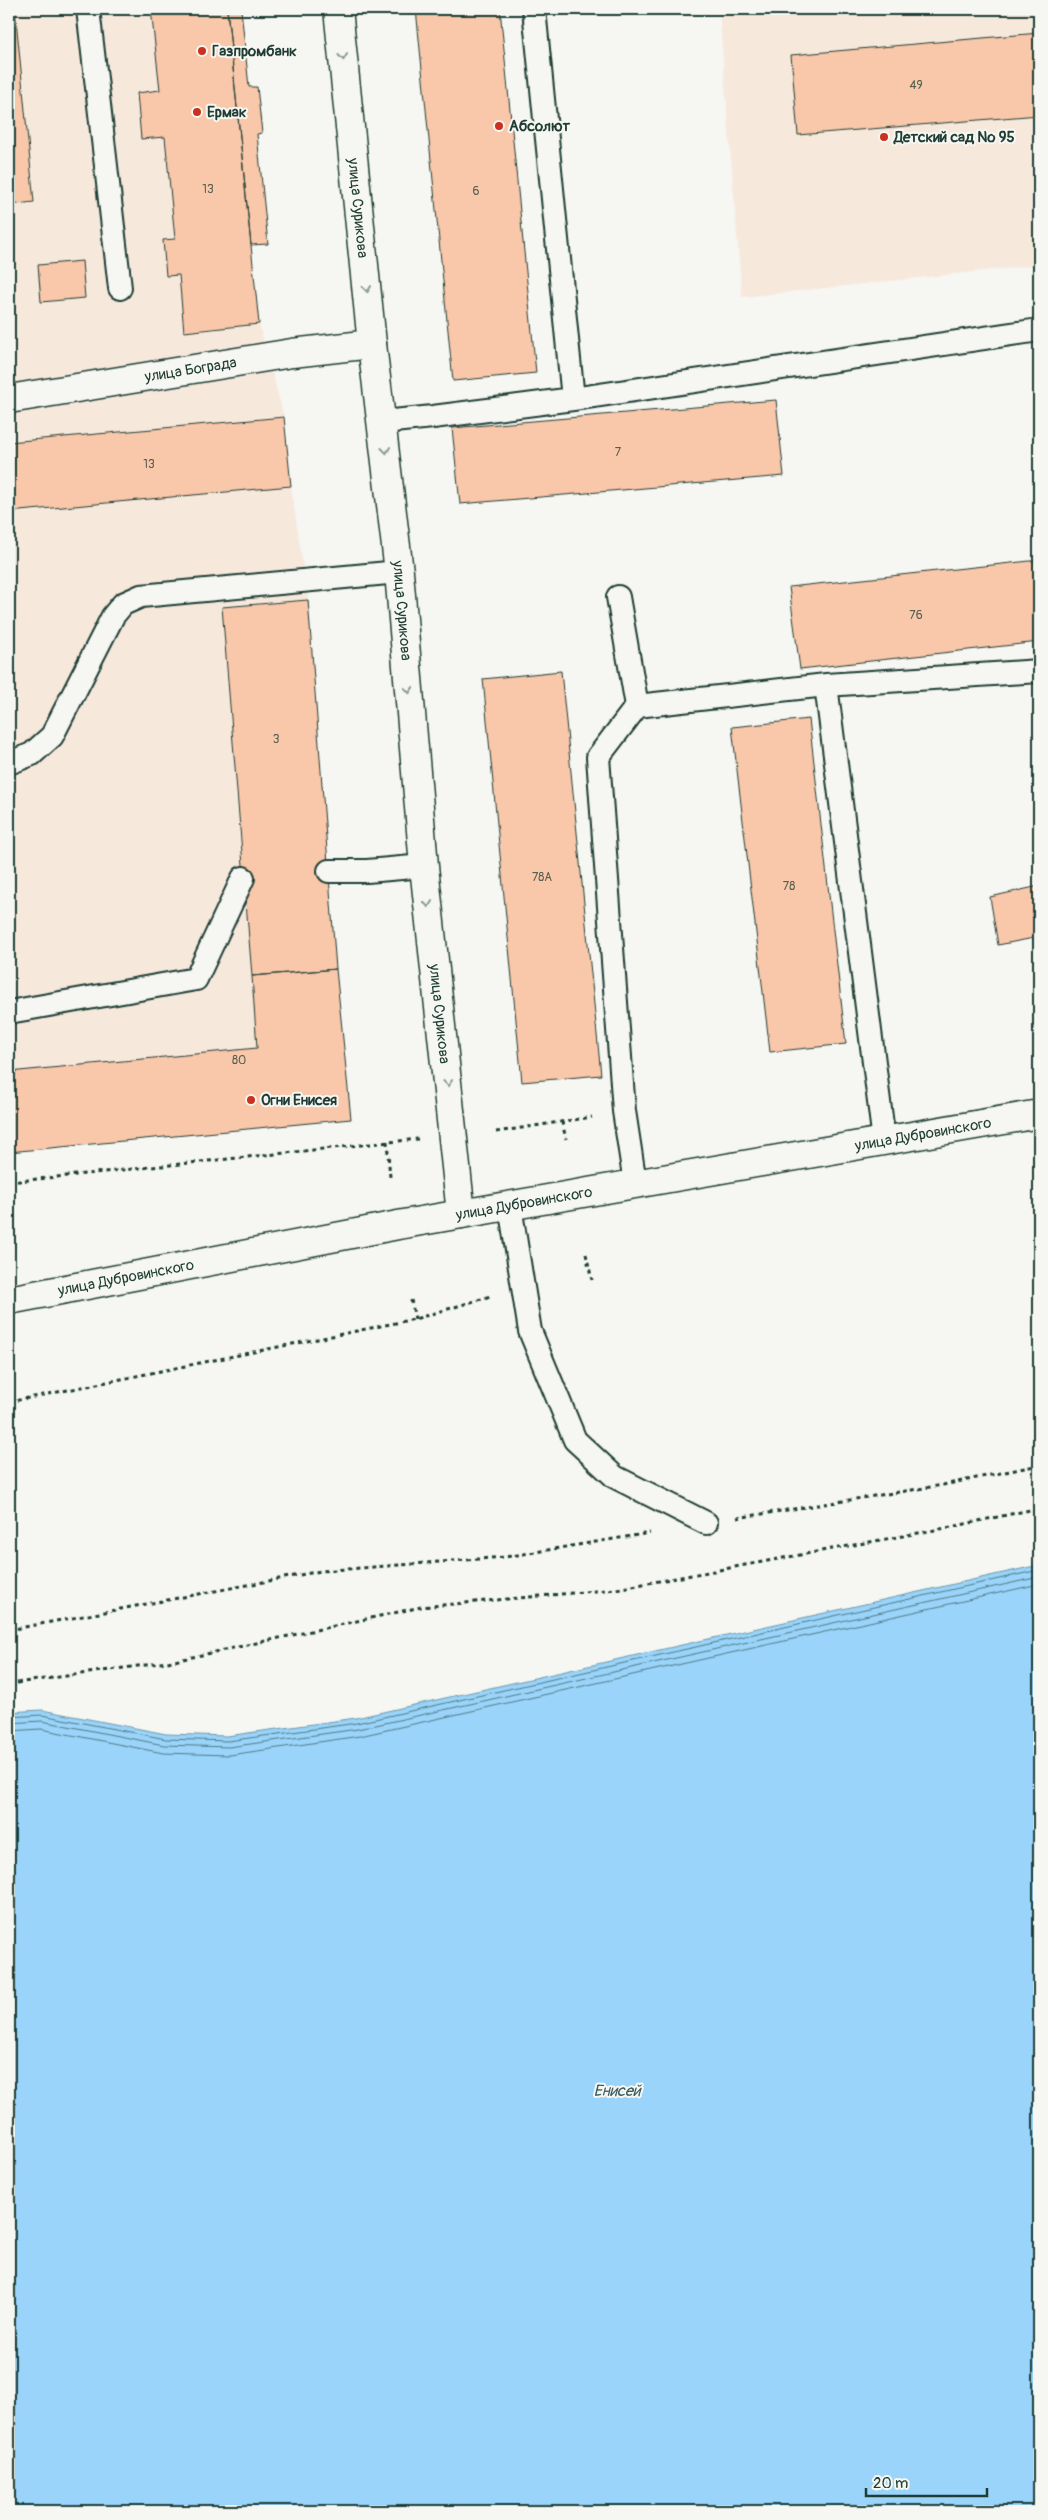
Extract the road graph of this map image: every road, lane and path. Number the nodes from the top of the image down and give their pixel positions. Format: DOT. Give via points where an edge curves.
graph roads {
  1 [pos="88,9"];
  2 [pos="338,9"];
  3 [pos="534,9"];
  4 [pos="120,288"];
  5 [pos="1039,330"];
  6 [pos="372,344"];
  7 [pos="9,399"];
  8 [pos="573,399"];
  9 [pos="382,422"];
  10 [pos="399,572"];
  11 [pos="618,597"];
  12 [pos="1039,671"];
  13 [pos="826,685"];
  14 [pos="636,706"];
  15 [pos="9,763"];
  16 [pos="424,866"];
  17 [pos="329,871"];
  18 [pos="243,878"];
  19 [pos="9,1012"];
  20 [pos="624,1111"];
  21 [pos="1039,1114"];
  22 [pos="562,1122"];
  23 [pos="496,1132"];
  24 [pos="423,1138"];
  25 [pos="566,1140"];
  26 [pos="387,1141"];
  27 [pos="884,1141"];
  28 [pos="390,1177"];
  29 [pos="9,1182"];
  30 [pos="635,1183"];
  31 [pos="510,1206"];
  32 [pos="461,1214"];
  33 [pos="586,1254"];
  34 [pos="592,1280"];
  35 [pos="524,1286"];
  36 [pos="9,1300"];
  37 [pos="411,1300"];
  38 [pos="415,1319"];
  39 [pos="9,1402"];
  40 [pos="1039,1465"];
  41 [pos="1039,1508"];
  42 [pos="706,1523"];
  43 [pos="9,1630"];
  44 [pos="9,1684"];
  1 -- 4 [label="lane"];
  2 -- 6 [label="main road, улица Сурикова, one-way"];
  3 -- 8 [label="lane"];
  5 -- 8 [label="lane"];
  6 -- 7 [label="main road, улица Бограда" via="292,353"];
  6 -- 9 [label="main road, улица Сурикова"];
  8 -- 9 [label="lane"];
  9 -- 10 [label="main road, улица Сурикова, one-way"];
  10 -- 15 [label="lane" via="141,596 123,604 113,616 52,736 32,754"];
  10 -- 16 [label="main road, улица Сурикова, one-way"];
  11 -- 14 [label="lane"];
  12 -- 13 [label="lane"];
  13 -- 14 [label="lane"];
  13 -- 27 [label="lane"];
  14 -- 20 [label="lane" via="598,757"];
  16 -- 17 [label="lane"];
  16 -- 32 [label="main road, улица Сурикова, one-way"];
  18 -- 19 [label="lane" via="196,979"];
  20 -- 22 [label="path"];
  20 -- 30 [label="lane"];
  21 -- 27 [label="main road, улица Дубровинского"];
  22 -- 23 [label="path"];
  22 -- 25 [label="path"];
  24 -- 26 [label="path"];
  26 -- 28 [label="path"];
  26 -- 29 [label="path"];
  27 -- 30 [label="main road, улица Дубровинского"];
  30 -- 31 [label="main road, улица Дубровинского"];
  31 -- 32 [label="main road, улица Дубровинского"];
  31 -- 35 [label="lane"];
  32 -- 36 [label="main road, улица Дубровинского"];
  33 -- 34 [label="path"];
  35 -- 38 [label="path"];
  35 -- 42 [label="lane" via="530,1331 576,1440 614,1477"];
  37 -- 38 [label="path"];
  38 -- 39 [label="path"];
  40 -- 42 [label="path" via="943,1485"];
  41 -- 44 [label="path" via="616,1589 421,1607 174,1660"];
  42 -- 43 [label="path" via="505,1557 321,1571"];
}
